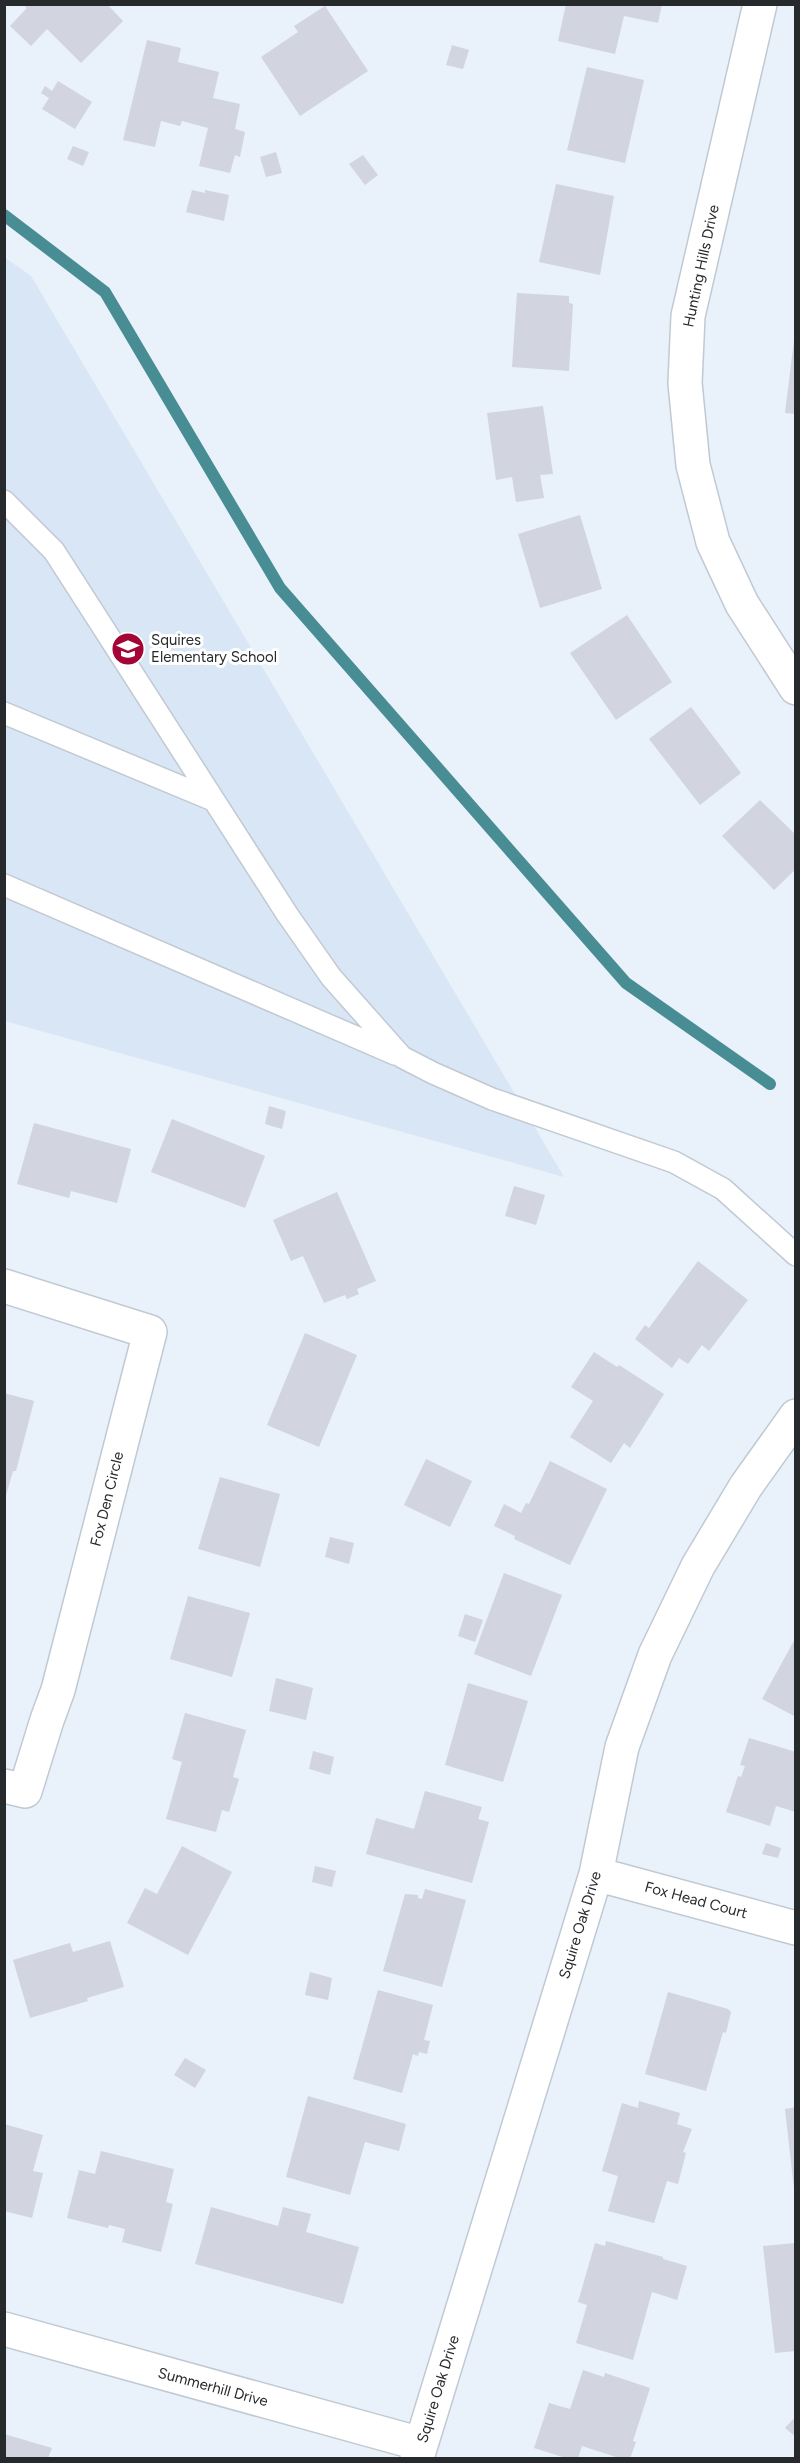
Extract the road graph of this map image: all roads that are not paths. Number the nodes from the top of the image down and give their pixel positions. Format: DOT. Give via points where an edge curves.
graph roads {
  1 [pos="760,4"];
  2 [pos="4,501"];
  3 [pos="795,688"];
  4 [pos="4,713"];
  5 [pos="213,800"];
  6 [pos="4,885"];
  7 [pos="402,1057"];
  8 [pos="795,1255"];
  9 [pos="4,1286"];
  10 [pos="795,1416"];
  11 [pos="4,1786"];
  12 [pos="596,1875"];
  13 [pos="795,1928"];
  14 [pos="4,2329"];
  15 [pos="419,2451"];
  1 -- 3 [label="street, Hunting Hills Drive" via="688,316 685,383 693,465 713,542 742,604"];
  2 -- 5 [label="lane" via="54,551"];
  4 -- 5 [label="lane"];
  5 -- 7 [label="lane" via="331,977"];
  6 -- 7 [label="lane"];
  7 -- 8 [label="lane" via="492,1098 674,1162 723,1189"];
  9 -- 11 [label="street, Fox Den Circle" via="150,1332 58,1690 25,1791"];
  10 -- 12 [label="street, Squire Oak Drive" via="746,1486 698,1566 655,1655 622,1747"];
  12 -- 13 [label="street, Fox Head Court"];
  12 -- 15 [label="street, Squire Oak Drive"];
  14 -- 15 [label="street, Summerhill Drive"];
}
